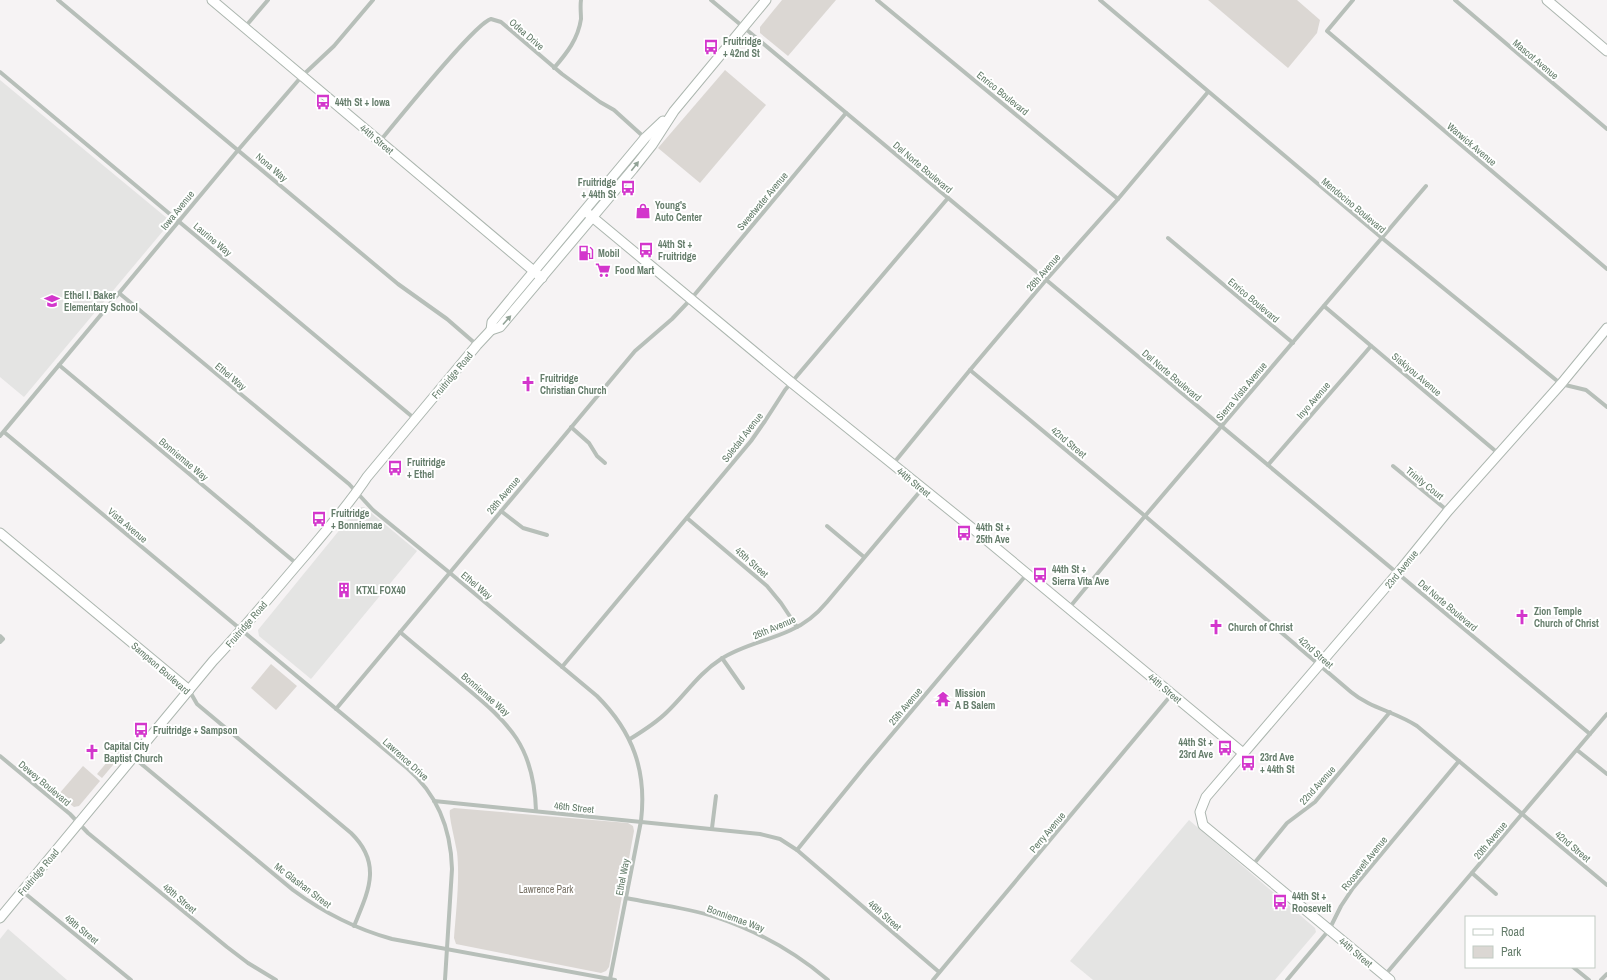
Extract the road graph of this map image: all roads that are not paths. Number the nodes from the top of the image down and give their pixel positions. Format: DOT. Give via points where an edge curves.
graph roads {
  1 [pos="58,0"];
  2 [pos="212,0"];
  3 [pos="268,0"];
  4 [pos="373,0"];
  5 [pos="581,0"];
  6 [pos="711,0"];
  7 [pos="766,0"];
  8 [pos="877,0"];
  9 [pos="1100,0"];
  10 [pos="1353,0"];
  11 [pos="1455,0"];
  12 [pos="1547,0"];
  13 [pos="743,27"];
  14 [pos="245,28"];
  15 [pos="1607,51"];
  16 [pos="554,68"];
  17 [pos="0,72"];
  18 [pos="302,76"];
  19 [pos="1208,92"];
  20 [pos="674,111"];
  21 [pos="846,113"];
  22 [pos="1607,129"];
  23 [pos="645,138"];
  24 [pos="380,142"];
  25 [pos="238,149"];
  26 [pos="1426,186"];
  27 [pos="948,198"];
  28 [pos="1118,199"];
  29 [pos="585,211"];
  30 [pos="593,217"];
  31 [pos="179,221"];
  32 [pos="1168,238"];
  33 [pos="1382,238"];
  34 [pos="1607,269"];
  35 [pos="534,272"];
  36 [pos="542,278"];
  37 [pos="1046,280"];
  38 [pos="119,293"];
  39 [pos="691,299"];
  40 [pos="1324,306"];
  41 [pos="1607,328"];
  42 [pos="491,330"];
  43 [pos="1293,343"];
  44 [pos="477,345"];
  45 [pos="1371,346"];
  46 [pos="59,365"];
  47 [pos="970,370"];
  48 [pos="792,383"];
  49 [pos="1561,384"];
  50 [pos="1607,407"];
  51 [pos="416,419"];
  52 [pos="571,427"];
  53 [pos="1221,427"];
  54 [pos="4,432"];
  55 [pos="0,436"];
  56 [pos="1500,454"];
  57 [pos="605,463"];
  58 [pos="892,464"];
  59 [pos="1268,465"];
  60 [pos="1393,466"];
  61 [pos="922,489"];
  62 [pos="357,493"];
  63 [pos="500,511"];
  64 [pos="1448,511"];
  65 [pos="1145,516"];
  66 [pos="687,518"];
  67 [pos="827,526"];
  68 [pos="0,533"];
  69 [pos="547,535"];
  70 [pos="864,557"];
  71 [pos="297,564"];
  72 [pos="450,573"];
  73 [pos="1027,574"];
  74 [pos="1397,574"];
  75 [pos="1068,608"];
  76 [pos="797,627"];
  77 [pos="242,630"];
  78 [pos="400,632"];
  79 [pos="0,636"];
  80 [pos="0,642"];
  81 [pos="722,658"];
  82 [pos="1319,665"];
  83 [pos="562,667"];
  84 [pos="743,688"];
  85 [pos="189,690"];
  86 [pos="1172,694"];
  87 [pos="336,709"];
  88 [pos="1390,712"];
  89 [pos="1607,714"];
  90 [pos="1590,734"];
  91 [pos="630,739"];
  92 [pos="1577,750"];
  93 [pos="1243,753"];
  94 [pos="0,756"];
  95 [pos="132,757"];
  96 [pos="1459,761"];
  97 [pos="1607,774"];
  98 [pos="716,796"];
  99 [pos="434,801"];
  100 [pos="536,811"];
  101 [pos="1200,812"];
  102 [pos="1522,814"];
  103 [pos="641,821"];
  104 [pos="78,823"];
  105 [pos="712,828"];
  106 [pos="798,850"];
  107 [pos="1252,866"];
  108 [pos="1472,873"];
  109 [pos="1607,885"];
  110 [pos="22,891"];
  111 [pos="1496,894"];
  112 [pos="626,898"];
  113 [pos="0,918"];
  114 [pos="354,926"];
  115 [pos="1329,930"];
  116 [pos="447,949"];
  117 [pos="1574,968"];
  118 [pos="939,972"];
  119 [pos="1607,974"];
  120 [pos="1387,978"];
  121 [pos="610,979"];
  122 [pos="131,980"];
  123 [pos="276,980"];
  124 [pos="446,980"];
  125 [pos="615,980"];
  126 [pos="828,980"];
  127 [pos="933,980"];
  128 [pos="1287,980"];
  129 [pos="1589,980"];
  130 [pos="1601,980"];
  1 -- 25 [label="street, Nona Way"];
  2 -- 14 [label="street, 44th Street"];
  3 -- 14 [label="street"];
  4 -- 18 [label="street, Iowa Avenue" via="334,46"];
  5 -- 16 [label="street" via="577,35 566,55"];
  6 -- 13 [label="street"];
  7 -- 13 [label="street, Fruitridge Road"];
  8 -- 28 [label="street, Enrico Boulevard"];
  9 -- 19 [label="street, Mendocino Boulevard"];
  10 -- 34 [label="street, Warwick Avenue" via="1327,31"];
  11 -- 22 [label="street, Mascot Avenue"];
  12 -- 15 [label="street"];
  13 -- 20 [label="street, Fruitridge Road"];
  13 -- 21 [label="street, Del Norte Boulevard"];
  14 -- 18 [label="street, 44th Street"];
  16 -- 23 [label="street, Odea Drive" via="614,110"];
  16 -- 24 [label="street, Odea Drive" via="501,22 487,20 456,52"];
  17 -- 31 [label="street, Laurine Way"];
  18 -- 24 [label="street, 44th Street"];
  18 -- 25 [label="street, Iowa Avenue"];
  19 -- 28 [label="street, 26th Avenue"];
  19 -- 33 [label="street, Mendocino Boulevard"];
  20 -- 23 [label="street, Fruitridge Road"];
  30 -- 20 [label="street, Fruitridge Road, one-way" via="652,145"];
  21 -- 27 [label="street, Del Norte Boulevard"];
  21 -- 39 [label="street, Sweetwater Avenue"];
  23 -- 29 [label="street, Fruitridge Road"];
  24 -- 35 [label="street, 44th Street"];
  25 -- 31 [label="street, Iowa Avenue"];
  25 -- 44 [label="street, Nona Way" via="398,284 447,319"];
  26 -- 33 [label="street, Sierra Vista Avenue"];
  27 -- 37 [label="street, Del Norte Boulevard"];
  27 -- 48 [label="street, Soledad Avenue"];
  28 -- 37 [label="street, 26th Avenue"];
  29 -- 30 [label="street, 44th Street"];
  29 -- 35 [label="street, Fruitridge Road"];
  30 -- 36 [label="street, Fruitridge Road"];
  30 -- 39 [label="street, 44th Street"];
  31 -- 38 [label="street, Iowa Avenue"];
  31 -- 51 [label="street, Laurine Way"];
  32 -- 43 [label="street, Enrico Boulevard"];
  33 -- 40 [label="street, Sierra Vista Avenue"];
  33 -- 49 [label="street, Mendocino Boulevard"];
  35 -- 36 [label="street, 44th Street"];
  35 -- 42 [label="street, Fruitridge Road" via="492,322"];
  42 -- 36 [label="street, Fruitridge Road, one-way" via="500,327"];
  37 -- 47 [label="street, 26th Avenue"];
  37 -- 53 [label="street, Del Norte Boulevard"];
  38 -- 46 [label="street, Iowa Avenue"];
  38 -- 62 [label="street, Ethel Way"];
  39 -- 48 [label="street, 44th Street"];
  39 -- 52 [label="street, 28th Avenue" via="635,351"];
  40 -- 43 [label="street, Sierra Vista Avenue"];
  40 -- 45 [label="street, Siskiyou Avenue"];
  41 -- 49 [label="street, 23rd Avenue"];
  42 -- 44 [label="street, Fruitridge Road"];
  43 -- 53 [label="street, Sierra Vista Avenue"];
  44 -- 51 [label="street, Fruitridge Road"];
  45 -- 56 [label="street, Siskiyou Avenue"];
  45 -- 59 [label="street, Inyo Avenue"];
  46 -- 54 [label="street, Iowa Avenue"];
  46 -- 71 [label="street, Bonniemae Way"];
  47 -- 58 [label="street, 26th Avenue"];
  47 -- 65 [label="street, 42nd Street"];
  48 -- 58 [label="street, 44th Street"];
  48 -- 66 [label="street, Soledad Avenue" via="759,431"];
  49 -- 50 [label="street, Mendocino Boulevard" via="1586,390"];
  49 -- 56 [label="street, 23rd Avenue"];
  51 -- 62 [label="street, Fruitridge Road" via="367,477"];
  52 -- 57 [label="street" via="589,443 596,456"];
  52 -- 63 [label="street, 28th Avenue"];
  53 -- 59 [label="street, Del Norte Boulevard"];
  53 -- 65 [label="street, Sierra Vista Avenue"];
  54 -- 55 [label="street, Iowa Avenue"];
  54 -- 77 [label="street, Vista Avenue"];
  56 -- 64 [label="street, 23rd Avenue"];
  58 -- 61 [label="street, 44th Street"];
  59 -- 74 [label="street, Del Norte Boulevard"];
  60 -- 64 [label="street, Trinity Court"];
  61 -- 70 [label="street, 26th Avenue"];
  61 -- 73 [label="street, 44th Street"];
  62 -- 71 [label="street, Fruitridge Road"];
  62 -- 72 [label="street, Ethel Way" via="373,510"];
  63 -- 69 [label="street" via="523,528"];
  63 -- 72 [label="street, 28th Avenue"];
  64 -- 74 [label="street, 23rd Avenue"];
  65 -- 75 [label="street, Sierra Vista Avenue"];
  65 -- 82 [label="street, 42nd Street"];
  66 -- 76 [label="street, 45th Street" via="767,586 782,603"];
  66 -- 83 [label="street, Soledad Avenue"];
  67 -- 70 [label="street"];
  68 -- 85 [label="street, Sampson Boulevard"];
  70 -- 76 [label="street, 26th Avenue" via="820,610"];
  71 -- 77 [label="street, Fruitridge Road"];
  72 -- 78 [label="street, 28th Avenue"];
  72 -- 83 [label="street, Ethel Way"];
  73 -- 75 [label="street, 44th Street"];
  73 -- 106 [label="street, 25th Avenue"];
  74 -- 82 [label="street, 23rd Avenue"];
  74 -- 90 [label="street, Del Norte Boulevard"];
  75 -- 86 [label="street, 44th Street"];
  76 -- 81 [label="street, 26th Avenue"];
  77 -- 85 [label="street, Fruitridge Road"];
  77 -- 87 [label="street, Lawrence Drive"];
  78 -- 87 [label="street, 28th Avenue"];
  78 -- 100 [label="street, Bonniemae Way" via="492,708 509,727 525,752 530,767"];
  79 -- 80 [label="street" via="3,638"];
  81 -- 84 [label="street"];
  81 -- 91 [label="street, 26th Avenue" via="701,674 666,713"];
  82 -- 88 [label="street, 42nd Street" via="1357,697"];
  82 -- 93 [label="street, 23rd Avenue"];
  83 -- 91 [label="street, Ethel Way" via="607,706"];
  85 -- 95 [label="street, Fruitridge Road"];
  85 -- 114 [label="street, Sampson Boulevard" via="197,704 351,833 362,846 369,861 370,880 369,889"];
  86 -- 93 [label="street, 44th Street"];
  86 -- 118 [label="street, Perry Avenue"];
  87 -- 99 [label="street, Lawrence Drive" via="410,771 424,785"];
  88 -- 96 [label="street, 42nd Street" via="1417,726"];
  88 -- 107 [label="street, 22nd Avenue" via="1315,802 1288,823"];
  89 -- 90 [label="street, 20th Avenue"];
  90 -- 92 [label="street, 20th Avenue"];
  91 -- 103 [label="street, Ethel Way" via="641,773"];
  92 -- 97 [label="street"];
  92 -- 102 [label="street, 20th Avenue"];
  93 -- 101 [label="street, 23rd Avenue" via="1206,797"];
  94 -- 104 [label="street, Dewey Boulevard"];
  95 -- 104 [label="street, Fruitridge Road"];
  95 -- 114 [label="street, Mc Glashan Street" via="307,900 335,918"];
  96 -- 102 [label="street, 42nd Street"];
  96 -- 115 [label="street, Roosevelt Avenue" via="1353,888"];
  98 -- 105 [label="street"];
  99 -- 100 [label="street, 46th Street"];
  99 -- 116 [label="street, Lawrence Drive" via="444,821 452,851"];
  100 -- 103 [label="street, 46th Street"];
  101 -- 107 [label="street, 44th Street" via="1203,825"];
  102 -- 108 [label="street, 20th Avenue"];
  102 -- 109 [label="street, 42nd Street"];
  103 -- 105 [label="street, 46th Street"];
  103 -- 112 [label="street, Ethel Way"];
  104 -- 110 [label="street, Fruitridge Road"];
  104 -- 123 [label="street, 48th Street" via="227,947"];
  105 -- 106 [label="street, 46th Street" via="780,839"];
  106 -- 118 [label="street, 46th Street"];
  107 -- 115 [label="street, 44th Street"];
  108 -- 111 [label="street"];
  108 -- 120 [label="street, 20th Avenue"];
  110 -- 113 [label="street, Fruitridge Road"];
  110 -- 122 [label="street, 49th Street"];
  112 -- 121 [label="street, Ethel Way"];
  112 -- 126 [label="street, Bonniemae Way" via="715,917 755,932 792,953"];
  114 -- 116 [label="street, Mc Glashan Street" via="392,939"];
  115 -- 120 [label="street, 44th Street"];
  115 -- 128 [label="street, Roosevelt Avenue"];
  116 -- 121 [label="street, Mc Glashan Street"];
  116 -- 124 [label="street, Lawrence Drive"];
  117 -- 129 [label="street"];
  118 -- 127 [label="street, Perry Avenue"];
  119 -- 130 [label="street"];
  121 -- 125 [label="street, Mc Glashan Street"];
}
